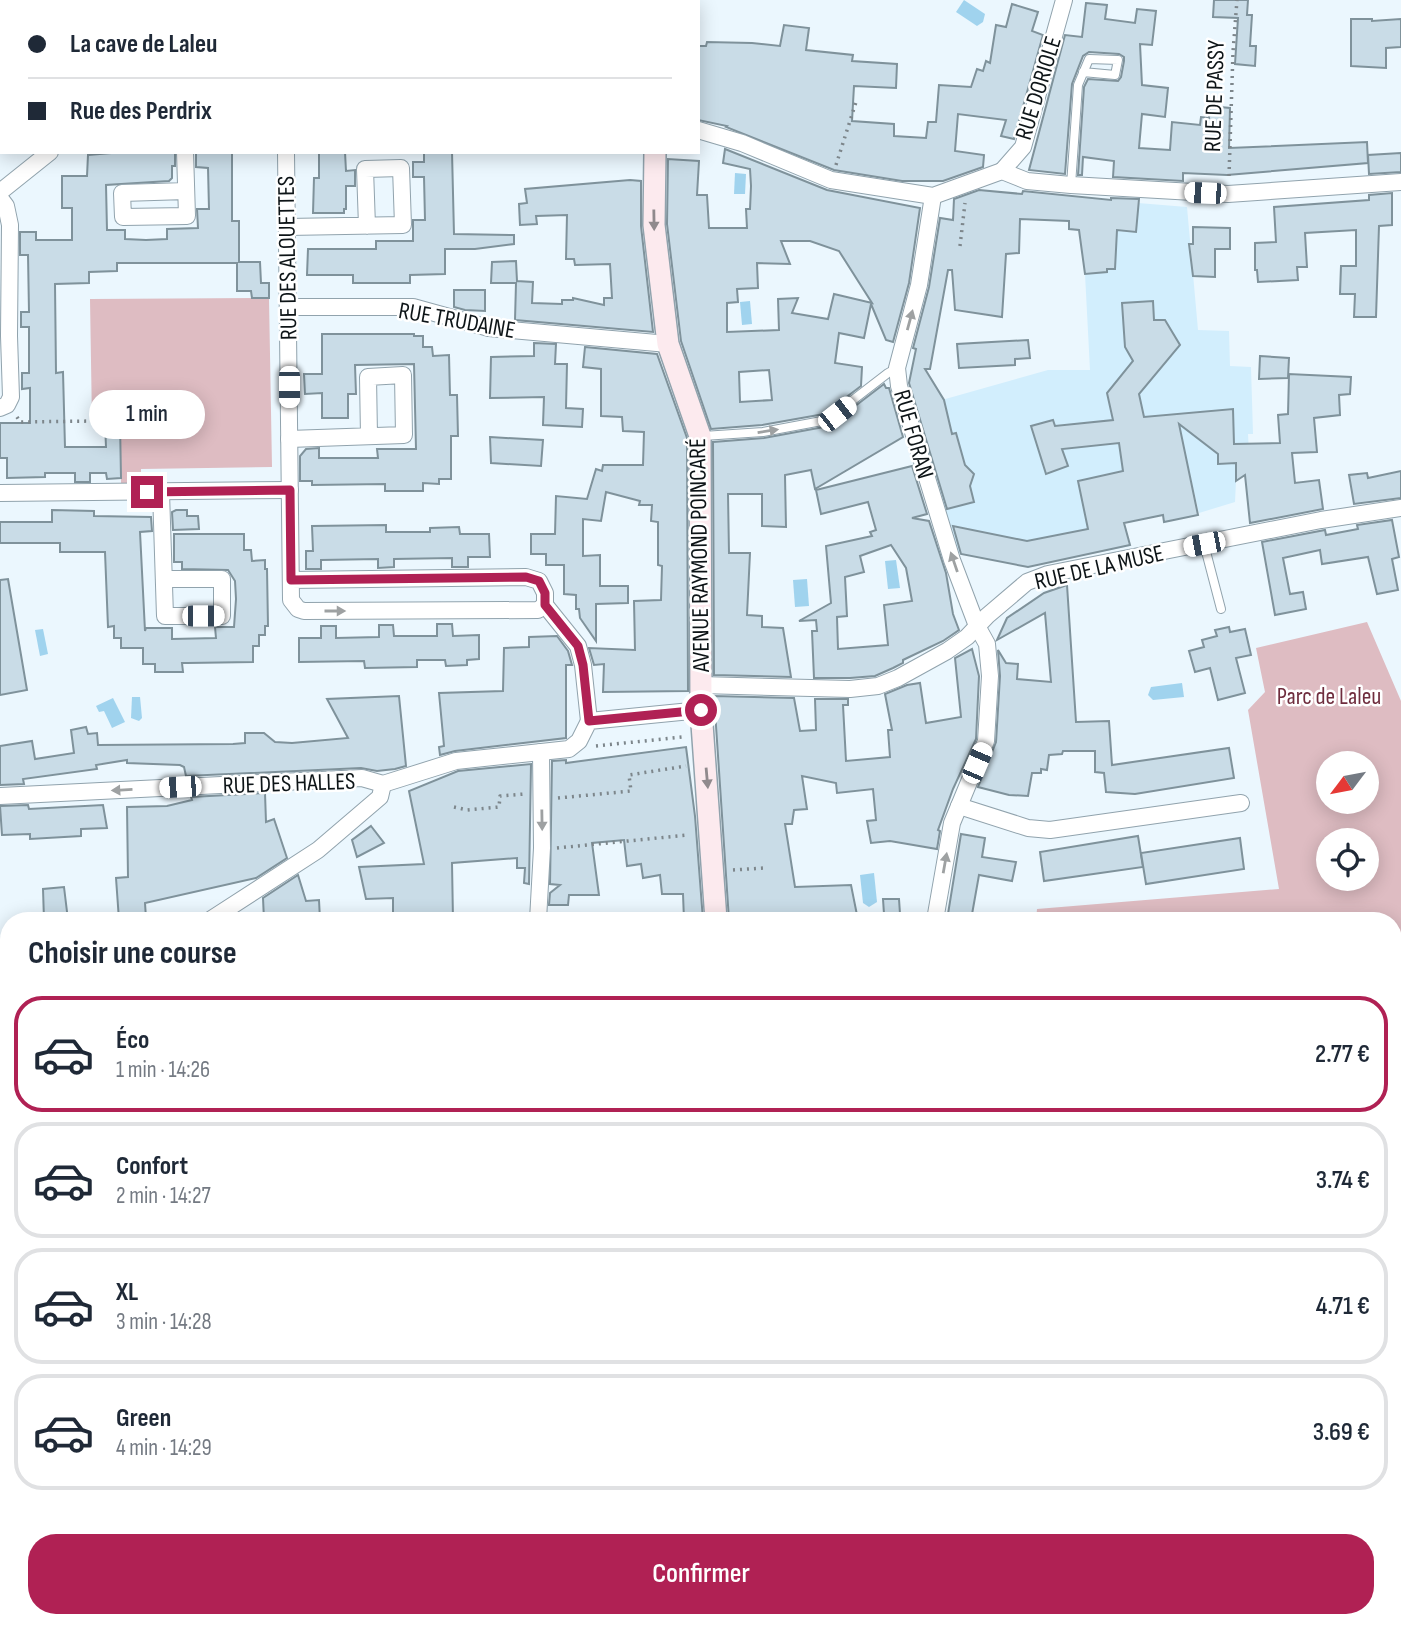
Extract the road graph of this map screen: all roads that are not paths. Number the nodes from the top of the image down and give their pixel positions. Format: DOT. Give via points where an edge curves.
graph roads {
  1 [pos="1064,0"];
  2 [pos="1083,72"];
  3 [pos="700,131"];
  4 [pos="48,154"];
  5 [pos="185,154"];
  6 [pos="286,154"];
  7 [pos="655,154"];
  8 [pos="1002,171"];
  9 [pos="1401,182"];
  10 [pos="1071,185"];
  11 [pos="186,191"];
  12 [pos="0,192"];
  13 [pos="933,196"];
  14 [pos="0,198"];
  15 [pos="367,226"];
  16 [pos="287,227"];
  17 [pos="288,307"];
  18 [pos="4,337"];
  19 [pos="668,344"];
  20 [pos="897,368"];
  21 [pos="3,406"];
  22 [pos="369,436"];
  23 [pos="700,436"];
  24 [pos="289,439"];
  25 [pos="290,490"];
  26 [pos="161,492"];
  27 [pos="0,493"];
  28 [pos="1401,508"];
  29 [pos="1204,544"];
  30 [pos="164,579"];
  31 [pos="291,580"];
  32 [pos="545,605"];
  33 [pos="1221,609"];
  34 [pos="977,626"];
  35 [pos="701,685"];
  36 [pos="701,710"];
  37 [pos="589,721"];
  38 [pos="541,752"];
  39 [pos="383,784"];
  40 [pos="0,796"];
  41 [pos="1241,803"];
  42 [pos="959,806"];
  43 [pos="222,912"];
  44 [pos="538,912"];
  45 [pos="716,912"];
  46 [pos="935,912"];
  1 -- 8 [label="street, RUE DORIOLE" via="1023,147"];
  2 -- 10 [label="lane" via="1078,85"];
  3 -- 13 [label="street" via="831,180"];
  4 -- 12 [label="street"];
  5 -- 11 [label="street"];
  6 -- 16 [label="street, RUE DES ALOUETTES"];
  7 -- 19 [label="main road, AVENUE RAYMOND POINCARÉ, one-way" via="654,225"];
  8 -- 10 [label="street" via="1027,181"];
  8 -- 13 [label="street"];
  9 -- 10 [label="street" via="1227,194"];
  20 -- 13 [label="street, RUE FORAN, one-way" via="919,285"];
  14 -- 18 [label="street" via="10,225"];
  15 -- 16 [label="street"];
  16 -- 17 [label="street, RUE DES ALOUETTES"];
  17 -- 19 [label="street, RUE TRUDAINE" via="413,307 489,328"];
  17 -- 24 [label="street, RUE DES ALOUETTES"];
  18 -- 21 [label="street" via="11,397"];
  19 -- 23 [label="main road, AVENUE RAYMOND POINCARÉ"];
  23 -- 20 [label="lane, one-way" via="763,432 827,420"];
  34 -- 20 [label="street, RUE FORAN, one-way" via="925,474"];
  22 -- 24 [label="street"];
  23 -- 35 [label="main road, AVENUE RAYMOND POINCARÉ"];
  24 -- 25 [label="street, RUE DES ALOUETTES"];
  25 -- 26 [label="street"];
  25 -- 31 [label="street, RUE DES ALOUETTES"];
  26 -- 27 [label="street"];
  26 -- 30 [label="street"];
  28 -- 29 [label="street, RUE DE LA MUSE"];
  29 -- 33 [label="lane"];
  29 -- 34 [label="street, RUE DE LA MUSE" via="1048,574 1027,582"];
  31 -- 32 [label="street" via="526,577 539,581"];
  31 -- 32 [label="street, RUE DES ALOUETTES, one-way" via="291,600 304,611 538,610"];
  32 -- 37 [label="street" via="578,646"];
  34 -- 35 [label="street, RUE DE LA MUSE" via="947,651 878,686"];
  34 -- 42 [label="street, RUE FORAN" via="987,644 990,676 987,735"];
  35 -- 36 [label="main road, AVENUE RAYMOND POINCARÉ"];
  36 -- 37 [label="street"];
  36 -- 45 [label="main road, AVENUE RAYMOND POINCARÉ, one-way"];
  37 -- 38 [label="street, RUE DES HALLES" via="573,746"];
  38 -- 39 [label="street, RUE DES HALLES" via="456,761"];
  38 -- 44 [label="street, one-way"];
  39 -- 40 [label="street, RUE DES HALLES, one-way" via="362,778"];
  39 -- 43 [label="street" via="380,797 318,850"];
  41 -- 42 [label="street" via="1050,831"];
  46 -- 42 [label="street, RUE FORAN, one-way"];
}
